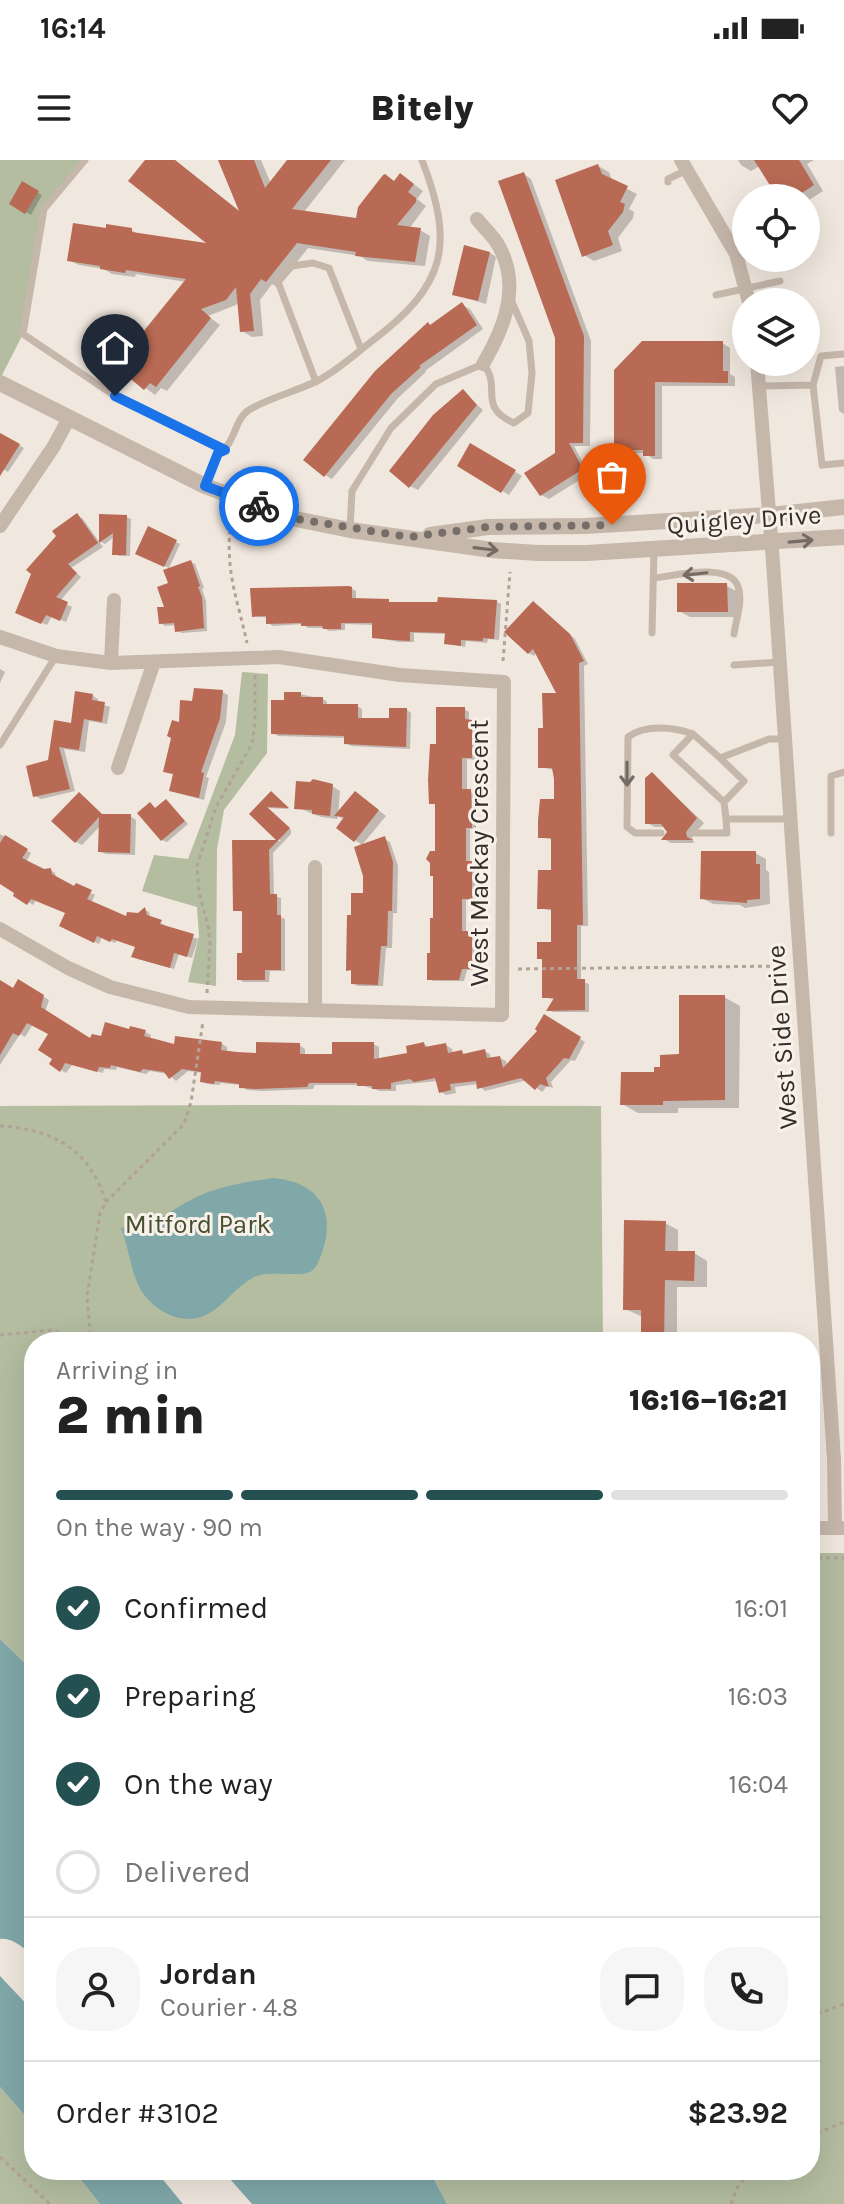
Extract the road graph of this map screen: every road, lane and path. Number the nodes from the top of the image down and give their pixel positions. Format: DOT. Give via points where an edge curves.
graph roads {
  1 [pos="85,160"];
  2 [pos="422,160"];
  3 [pos="684,165"];
  4 [pos="668,182"];
  5 [pos="477,219"];
  6 [pos="780,281"];
  7 [pos="746,288"];
  8 [pos="764,288"];
  9 [pos="716,295"];
  10 [pos="732,295"];
  11 [pos="510,296"];
  12 [pos="361,349"];
  13 [pos="844,354"];
  14 [pos="483,364"];
  15 [pos="758,376"];
  16 [pos="316,382"];
  17 [pos="0,383"];
  18 [pos="813,385"];
  19 [pos="759,386"];
  20 [pos="69,418"];
  21 [pos="225,450"];
  22 [pos="844,463"];
  23 [pos="205,486"];
  24 [pos="844,507"];
  25 [pos="770,515"];
  26 [pos="1,522"];
  27 [pos="230,530"];
  28 [pos="350,530"];
  29 [pos="409,537"];
  30 [pos="844,537"];
  31 [pos="772,543"];
  32 [pos="654,550"];
  33 [pos="510,572"];
  34 [pos="654,578"];
  35 [pos="114,600"];
  36 [pos="652,633"];
  37 [pos="734,634"];
  38 [pos="0,637"];
  39 [pos="247,643"];
  40 [pos="56,656"];
  41 [pos="503,661"];
  42 [pos="154,662"];
  43 [pos="779,662"];
  44 [pos="111,663"];
  45 [pos="734,665"];
  46 [pos="255,670"];
  47 [pos="693,734"];
  48 [pos="785,739"];
  49 [pos="0,745"];
  50 [pos="722,764"];
  51 [pos="118,768"];
  52 [pos="844,772"];
  53 [pos="724,802"];
  54 [pos="726,819"];
  55 [pos="791,819"];
  56 [pos="661,833"];
  57 [pos="692,833"];
  58 [pos="831,833"];
  59 [pos="315,867"];
  60 [pos="0,929"];
  61 [pos="786,966"];
  62 [pos="518,969"];
  63 [pos="207,993"];
  64 [pos="315,1010"];
  65 [pos="203,1021"];
  66 [pos="0,1126"];
  67 [pos="106,1202"];
  68 [pos="32,1332"];
  69 [pos="57,1332"];
  70 [pos="90,1332"];
  71 [pos="24,1333"];
  72 [pos="0,1335"];
  73 [pos="839,1528"];
  74 [pos="820,1558"];
  75 [pos="844,1558"];
  76 [pos="844,2004"];
  77 [pos="820,2013"];
  78 [pos="844,2122"];
  79 [pos="820,2132"];
  80 [pos="0,2157"];
  81 [pos="24,2180"];
  82 [pos="24,2180"];
  83 [pos="743,2180"];
  84 [pos="50,2204"];
  85 [pos="731,2204"];
  1 -- 21 [label="lane" via="44,209 23,334 115,396"];
  2 -- 12 [label="lane" via="440,232 435,273 403,318"];
  3 -- 4 [label="lane"];
  3 -- 7 [label="street" via="736,254"];
  5 -- 11 [label="street" via="498,244"];
  6 -- 8 [label="lane"];
  9 -- 10 [label="lane"];
  11 -- 14 [label="street" via="502,332"];
  11 -- 14 [label="lane" via="529,341 532,373 528,413 514,423 498,416 489,370"];
  12 -- 16 [label="lane"];
  12 -- 16 [label="lane" via="329,268 313,263 292,266 278,282"];
  13 -- 18 [label="lane" via="821,356"];
  14 -- 28 [label="lane" via="436,384 391,428 352,491"];
  15 -- 19 [label="street, West Side Drive"];
  16 -- 21 [label="lane" via="246,411"];
  17 -- 20 [label="street, Quigley Drive"];
  18 -- 19 [label="lane"];
  18 -- 22 [label="lane" via="822,465"];
  19 -- 25 [label="street, West Side Drive"];
  20 -- 23 [label="street, Quigley Drive"];
  20 -- 26 [label="street"];
  21 -- 23 [label="lane" via="218,453"];
  23 -- 28 [label="street, Quigley Drive" via="291,518"];
  24 -- 25 [label="street, Quigley Drive"];
  25 -- 29 [label="street, Quigley Drive" via="488,527"];
  25 -- 31 [label="street, West Side Drive"];
  27 -- 39 [label="path" via="231,585"];
  28 -- 29 [label="street, Quigley Drive"];
  29 -- 32 [label="street, Quigley Drive, one-way" via="538,553"];
  31 -- 30 [label="street, Quigley Drive, one-way"];
  31 -- 32 [label="street, Quigley Drive"];
  31 -- 43 [label="street, West Side Drive"];
  32 -- 34 [label="lane"];
  33 -- 41 [label="path"];
  34 -- 36 [label="lane"];
  37 -- 34 [label="lane, one-way" via="740,594 728,575 714,571"];
  35 -- 44 [label="street"];
  38 -- 40 [label="street, West Mackay Crescent"];
  40 -- 44 [label="street, West Mackay Crescent"];
  40 -- 49 [label="lane"];
  42 -- 44 [label="street, West Mackay Crescent"];
  42 -- 51 [label="street"];
  42 -- 64 [label="street, West Mackay Crescent" via="279,657 400,675 504,682 502,1015"];
  43 -- 45 [label="lane"];
  43 -- 48 [label="street, West Side Drive"];
  46 -- 63 [label="path" via="252,744 216,807 197,866 210,943"];
  47 -- 50 [label="lane"];
  47 -- 53 [label="lane" via="673,755"];
  47 -- 56 [label="lane, one-way" via="678,728 651,729 628,737 627,827 635,833"];
  48 -- 50 [label="lane" via="769,739"];
  48 -- 55 [label="street, West Side Drive"];
  50 -- 53 [label="lane" via="744,781"];
  52 -- 58 [label="lane" via="831,776 829,784"];
  53 -- 54 [label="lane"];
  54 -- 55 [label="lane"];
  54 -- 57 [label="lane" via="727,833"];
  55 -- 73 [label="street, West Side Drive"];
  59 -- 64 [label="street"];
  60 -- 64 [label="street, West Mackay Crescent" via="96,980 158,1000 189,1007"];
  61 -- 62 [label="path"];
  65 -- 67 [label="path" via="184,1124"];
  66 -- 67 [label="path" via="28,1128 64,1144 92,1169"];
  67 -- 70 [label="path" via="87,1296"];
  68 -- 69 [label="path"];
  71 -- 72 [label="path"];
  74 -- 75 [label="path"];
  76 -- 77 [label="path"];
  78 -- 79 [label="path"];
  80 -- 82 [label="path"];
  81 -- 84 [label="path"];
  83 -- 85 [label="path"];
}
